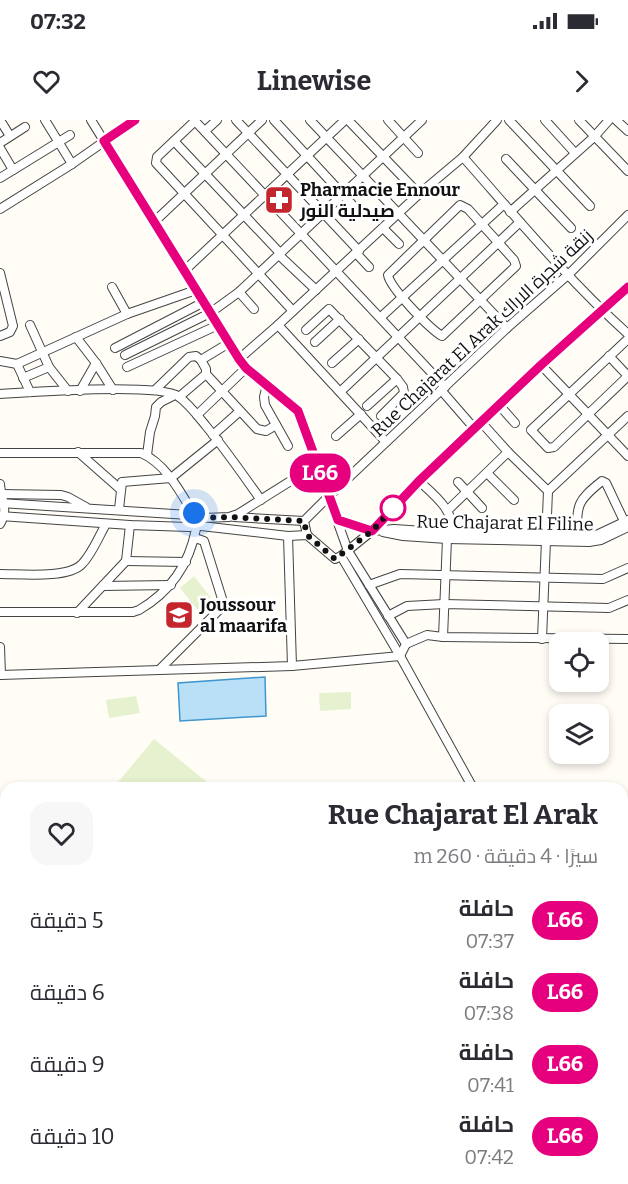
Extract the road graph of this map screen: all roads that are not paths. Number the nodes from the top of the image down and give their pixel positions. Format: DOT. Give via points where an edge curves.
graph roads {
  1 [pos="0,120"];
  2 [pos="45,120"];
  3 [pos="93,120"];
  4 [pos="135,120"];
  5 [pos="217,120"];
  6 [pos="236,120"];
  7 [pos="262,120"];
  8 [pos="274,120"];
  9 [pos="310,120"];
  10 [pos="346,120"];
  11 [pos="388,120"];
  12 [pos="422,120"];
  13 [pos="497,120"];
  14 [pos="508,120"];
  15 [pos="545,120"];
  16 [pos="579,120"];
  17 [pos="609,120"];
  18 [pos="616,120"];
  19 [pos="195,121"];
  20 [pos="26,127"];
  21 [pos="205,131"];
  22 [pos="628,131"];
  23 [pos="248,133"];
  24 [pos="70,135"];
  25 [pos="10,136"];
  26 [pos="327,137"];
  27 [pos="404,137"];
  28 [pos="594,137"];
  29 [pos="104,141"];
  30 [pos="174,141"];
  31 [pos="59,143"];
  32 [pos="0,145"];
  33 [pos="418,153"];
  34 [pos="575,153"];
  35 [pos="226,154"];
  36 [pos="307,156"];
  37 [pos="383,156"];
  38 [pos="463,157"];
  39 [pos="506,159"];
  40 [pos="72,164"];
  41 [pos="13,170"];
  42 [pos="628,171"];
  43 [pos="556,172"];
  44 [pos="204,175"];
  45 [pos="364,175"];
  46 [pos="286,176"];
  47 [pos="0,177"];
  48 [pos="535,191"];
  49 [pos="184,193"];
  50 [pos="343,194"];
  51 [pos="419,194"];
  52 [pos="266,195"];
  53 [pos="504,204"];
  54 [pos="590,206"];
  55 [pos="1,207"];
  56 [pos="323,212"];
  57 [pos="359,212"];
  58 [pos="510,212"];
  59 [pos="399,213"];
  60 [pos="628,215"];
  61 [pos="243,216"];
  62 [pos="154,222"];
  63 [pos="520,222"];
  64 [pos="481,224"];
  65 [pos="384,228"];
  66 [pos="571,228"];
  67 [pos="301,233"];
  68 [pos="222,234"];
  69 [pos="424,240"];
  70 [pos="497,241"];
  71 [pos="399,244"];
  72 [pos="358,252"];
  73 [pos="279,254"];
  74 [pos="443,260"];
  75 [pos="369,267"];
  76 [pos="337,270"];
  77 [pos="184,271"];
  78 [pos="0,273"];
  79 [pos="258,274"];
  80 [pos="569,274"];
  81 [pos="460,279"];
  82 [pos="112,287"];
  83 [pos="628,287"];
  84 [pos="196,290"];
  85 [pos="316,290"];
  86 [pos="238,292"];
  87 [pos="402,297"];
  88 [pos="4,298"];
  89 [pos="481,300"];
  90 [pos="204,302"];
  91 [pos="254,309"];
  92 [pos="603,310"];
  93 [pos="293,311"];
  94 [pos="210,313"];
  95 [pos="127,314"];
  96 [pos="381,317"];
  97 [pos="421,317"];
  98 [pos="340,319"];
  99 [pos="30,325"];
  100 [pos="218,326"];
  101 [pos="278,326"];
  102 [pos="507,328"];
  103 [pos="306,330"];
  104 [pos="628,334"];
  105 [pos="0,336"];
  106 [pos="76,337"];
  107 [pos="399,337"];
  108 [pos="359,339"];
  109 [pos="628,339"];
  110 [pos="315,342"];
  111 [pos="229,343"];
  112 [pos="115,348"];
  113 [pos="41,352"];
  114 [pos="125,355"];
  115 [pos="609,356"];
  116 [pos="376,358"];
  117 [pos="239,359"];
  118 [pos="201,360"];
  119 [pos="0,361"];
  120 [pos="96,363"];
  121 [pos="332,363"];
  122 [pos="17,364"];
  123 [pos="541,365"];
  124 [pos="49,367"];
  125 [pos="127,367"];
  126 [pos="246,368"];
  127 [pos="206,374"];
  128 [pos="628,376"];
  129 [pos="23,378"];
  130 [pos="397,379"];
  131 [pos="267,385"];
  132 [pos="443,388"];
  133 [pos="113,390"];
  134 [pos="155,390"];
  135 [pos="68,391"];
  136 [pos="80,391"];
  137 [pos="30,392"];
  138 [pos="222,392"];
  139 [pos="340,392"];
  140 [pos="0,394"];
  141 [pos="569,394"];
  142 [pos="177,396"];
  143 [pos="499,405"];
  144 [pos="367,406"];
  145 [pos="240,411"];
  146 [pos="361,414"];
  147 [pos="587,414"];
  148 [pos="197,415"];
  149 [pos="381,416"];
  150 [pos="628,416"];
  151 [pos="515,423"];
  152 [pos="276,425"];
  153 [pos="478,425"];
  154 [pos="607,434"];
  155 [pos="336,436"];
  156 [pos="215,437"];
  157 [pos="386,442"];
  158 [pos="288,446"];
  159 [pos="78,452"];
  160 [pos="508,452"];
  161 [pos="0,453"];
  162 [pos="147,455"];
  163 [pos="628,456"];
  164 [pos="316,465"];
  165 [pos="487,474"];
  166 [pos="171,478"];
  167 [pos="419,481"];
  168 [pos="458,482"];
  169 [pos="0,484"];
  170 [pos="120,489"];
  171 [pos="466,491"];
  172 [pos="548,491"];
  173 [pos="0,495"];
  174 [pos="329,496"];
  175 [pos="261,500"];
  176 [pos="514,500"];
  177 [pos="2,503"];
  178 [pos="88,508"];
  179 [pos="482,508"];
  180 [pos="118,509"];
  181 [pos="448,510"];
  182 [pos="191,514"];
  183 [pos="226,517"];
  184 [pos="2,519"];
  185 [pos="338,520"];
  186 [pos="304,521"];
  187 [pos="627,523"];
  188 [pos="106,524"];
  189 [pos="130,525"];
  190 [pos="198,525"];
  191 [pos="375,530"];
  192 [pos="307,535"];
  193 [pos="576,535"];
  194 [pos="288,536"];
  195 [pos="452,537"];
  196 [pos="545,537"];
  197 [pos="195,538"];
  198 [pos="348,551"];
  199 [pos="341,556"];
  200 [pos="126,561"];
  201 [pos="186,562"];
  202 [pos="628,568"];
  203 [pos="0,574"];
  204 [pos="445,574"];
  205 [pos="543,578"];
  206 [pos="171,585"];
  207 [pos="369,585"];
  208 [pos="103,586"];
  209 [pos="628,600"];
  210 [pos="444,604"];
  211 [pos="543,606"];
  212 [pos="0,612"];
  213 [pos="77,613"];
  214 [pos="388,616"];
  215 [pos="443,637"];
  216 [pos="542,639"];
  217 [pos="627,639"];
  218 [pos="406,644"];
  219 [pos="0,647"];
  220 [pos="400,656"];
  221 [pos="292,666"];
  222 [pos="160,669"];
  223 [pos="0,675"];
  224 [pos="470,782"];
  1 -- 25 [label="street"];
  2 -- 31 [label="street"];
  3 -- 29 [label="street"];
  4 -- 29 [label="street"];
  5 -- 21 [label="street"];
  6 -- 23 [label="street"];
  7 -- 23 [label="street"];
  8 -- 36 [label="street"];
  9 -- 26 [label="street"];
  10 -- 26 [label="street"];
  10 -- 37 [label="street"];
  11 -- 27 [label="street"];
  12 -- 27 [label="street"];
  13 -- 38 [label="street"];
  14 -- 43 [label="street"];
  15 -- 34 [label="street"];
  16 -- 28 [label="street"];
  17 -- 28 [label="street"];
  18 -- 22 [label="street"];
  19 -- 21 [label="street"];
  19 -- 30 [label="street"];
  20 -- 25 [label="street"];
  21 -- 35 [label="street"];
  23 -- 35 [label="street"];
  23 -- 46 [label="street"];
  24 -- 31 [label="street"];
  25 -- 32 [label="street"];
  26 -- 36 [label="street"];
  26 -- 45 [label="street"];
  27 -- 33 [label="street"];
  27 -- 37 [label="street"];
  28 -- 34 [label="street"];
  28 -- 42 [label="street"];
  29 -- 40 [label="street"];
  29 -- 62 [label="street"];
  30 -- 44 [label="street"];
  30 -- 49 [label="street" via="157,157 158,164"];
  31 -- 40 [label="street"];
  31 -- 41 [label="street"];
  32 -- 41 [label="street"];
  34 -- 43 [label="street"];
  35 -- 44 [label="street"];
  35 -- 52 [label="street"];
  36 -- 46 [label="street"];
  36 -- 50 [label="street"];
  37 -- 45 [label="street"];
  37 -- 51 [label="street"];
  38 -- 51 [label="street"];
  38 -- 53 [label="street"];
  39 -- 48 [label="street"];
  40 -- 55 [label="street"];
  41 -- 47 [label="street"];
  43 -- 48 [label="street"];
  43 -- 54 [label="street"];
  44 -- 49 [label="street"];
  44 -- 61 [label="street"];
  45 -- 50 [label="street"];
  45 -- 59 [label="street"];
  46 -- 52 [label="street"];
  46 -- 56 [label="street"];
  48 -- 58 [label="street"];
  48 -- 66 [label="street"];
  49 -- 62 [label="street"];
  49 -- 68 [label="street"];
  50 -- 56 [label="street"];
  50 -- 57 [label="street"];
  51 -- 59 [label="street"];
  52 -- 61 [label="street"];
  52 -- 67 [label="street"];
  53 -- 58 [label="street"];
  53 -- 64 [label="street"];
  56 -- 67 [label="street"];
  56 -- 72 [label="street"];
  58 -- 63 [label="street"];
  59 -- 65 [label="street"];
  59 -- 69 [label="street"];
  60 -- 80 [label="street, Rue Chajarat El Arak زنقة شجرة الاراك"];
  61 -- 68 [label="street"];
  61 -- 73 [label="street"];
  62 -- 77 [label="street"];
  63 -- 70 [label="street"];
  63 -- 80 [label="street"];
  64 -- 69 [label="street" via="460,205"];
  64 -- 70 [label="street"];
  64 -- 74 [label="street"];
  65 -- 71 [label="street"];
  65 -- 72 [label="street"];
  67 -- 73 [label="street"];
  67 -- 76 [label="street"];
  68 -- 77 [label="street"];
  68 -- 79 [label="street"];
  69 -- 74 [label="street"];
  69 -- 87 [label="street" via="388,275"];
  70 -- 81 [label="street"];
  70 -- 89 [label="street" via="516,266"];
  72 -- 75 [label="street"];
  72 -- 76 [label="street"];
  73 -- 79 [label="street"];
  73 -- 85 [label="street"];
  74 -- 81 [label="street"];
  74 -- 87 [label="street"];
  76 -- 85 [label="street"];
  76 -- 96 [label="street"];
  77 -- 84 [label="street"];
  78 -- 88 [label="street"];
  79 -- 86 [label="street"];
  79 -- 93 [label="street"];
  80 -- 92 [label="street"];
  80 -- 102 [label="street, Rue Chajarat El Arak زنقة شجرة الاراك"];
  81 -- 89 [label="street"];
  81 -- 97 [label="street"];
  82 -- 95 [label="street"];
  83 -- 92 [label="street"];
  84 -- 90 [label="street"];
  84 -- 95 [label="street"];
  85 -- 93 [label="street"];
  86 -- 91 [label="street"];
  86 -- 94 [label="street"];
  87 -- 96 [label="street"];
  87 -- 97 [label="street"];
  88 -- 105 [label="street" via="13,329"];
  89 -- 97 [label="street" via="442,336"];
  89 -- 102 [label="street"];
  90 -- 94 [label="street"];
  90 -- 112 [label="street"];
  92 -- 104 [label="street"];
  92 -- 123 [label="street"];
  93 -- 101 [label="street"];
  94 -- 100 [label="street"];
  94 -- 114 [label="street"];
  95 -- 106 [label="street"];
  96 -- 107 [label="street"];
  97 -- 107 [label="street"];
  98 -- 103 [label="street" via="328,309"];
  98 -- 108 [label="street"];
  98 -- 110 [label="street"];
  99 -- 113 [label="street"];
  100 -- 111 [label="street"];
  100 -- 125 [label="street"];
  101 -- 117 [label="street"];
  101 -- 139 [label="street"];
  102 -- 132 [label="street, Rue Chajarat El Arak زنقة شجرة الاراك"];
  106 -- 113 [label="street"];
  106 -- 120 [label="street"];
  107 -- 116 [label="street"];
  107 -- 132 [label="street"];
  108 -- 116 [label="street"];
  108 -- 121 [label="street"];
  109 -- 115 [label="street"];
  111 -- 117 [label="street"];
  111 -- 118 [label="street"];
  113 -- 122 [label="street"];
  113 -- 124 [label="street"];
  115 -- 128 [label="street"];
  115 -- 141 [label="street"];
  116 -- 130 [label="street"];
  116 -- 139 [label="street"];
  117 -- 126 [label="street"];
  118 -- 127 [label="street"];
  118 -- 134 [label="street" via="189,357"];
  119 -- 122 [label="street"];
  120 -- 133 [label="street"];
  120 -- 136 [label="street"];
  122 -- 129 [label="street"];
  123 -- 141 [label="street"];
  123 -- 143 [label="street"];
  124 -- 129 [label="street"];
  124 -- 135 [label="street"];
  126 -- 131 [label="street"];
  126 -- 138 [label="street"];
  127 -- 138 [label="street"];
  127 -- 142 [label="street"];
  128 -- 147 [label="street"];
  129 -- 137 [label="street"];
  130 -- 144 [label="street"];
  130 -- 149 [label="street" via="404,393"];
  131 -- 152 [label="street" via="264,401"];
  131 -- 164 [label="street" via="298,411"];
  132 -- 153 [label="street"];
  132 -- 157 [label="street, Rue Chajarat El Arak زنقة شجرة الاراك"];
  133 -- 134 [label="street"];
  133 -- 136 [label="street"];
  134 -- 142 [label="street"];
  135 -- 136 [label="street"];
  135 -- 137 [label="street"];
  137 -- 140 [label="street"];
  138 -- 145 [label="street"];
  138 -- 148 [label="street"];
  139 -- 146 [label="street"];
  141 -- 147 [label="street"];
  141 -- 147 [label="street" via="531,430 551,448"];
  142 -- 148 [label="street"];
  142 -- 162 [label="street" via="156,407"];
  143 -- 151 [label="street"];
  143 -- 153 [label="street"];
  145 -- 152 [label="street" via="262,432"];
  145 -- 156 [label="street"];
  146 -- 155 [label="street"];
  146 -- 157 [label="street"];
  147 -- 154 [label="street"];
  148 -- 156 [label="street"];
  150 -- 154 [label="street"];
  152 -- 158 [label="street"];
  153 -- 160 [label="street"];
  153 -- 167 [label="street"];
  154 -- 163 [label="street"];
  154 -- 172 [label="street"];
  156 -- 166 [label="street"];
  156 -- 175 [label="street"];
  157 -- 174 [label="street, Rue Chajarat El Arak زنقة شجرة الاراك"];
  159 -- 161 [label="street"];
  159 -- 162 [label="street"];
  159 -- 170 [label="street"];
  160 -- 165 [label="street"];
  160 -- 172 [label="street"];
  162 -- 166 [label="street"];
  164 -- 174 [label="street"];
  164 -- 175 [label="street"];
  165 -- 171 [label="street"];
  165 -- 176 [label="street"];
  166 -- 170 [label="street" via="125,481"];
  166 -- 182 [label="street"];
  167 -- 181 [label="street"];
  167 -- 191 [label="street"];
  168 -- 171 [label="street"];
  169 -- 173 [label="street"];
  170 -- 180 [label="street"];
  171 -- 179 [label="street"];
  171 -- 181 [label="street"];
  172 -- 196 [label="street"];
  173 -- 177 [label="street"];
  173 -- 178 [label="street" via="61,495"];
  174 -- 185 [label="street"];
  174 -- 186 [label="street, Rue Chajarat El Arak زنقة شجرة الاراك"];
  175 -- 183 [label="street"];
  177 -- 178 [label="street"];
  177 -- 184 [label="street"];
  178 -- 180 [label="street"];
  180 -- 182 [label="street"];
  181 -- 195 [label="street"];
  182 -- 190 [label="street" via="198,513"];
  182 -- 190 [label="street" via="186,522"];
  183 -- 186 [label="street"];
  183 -- 190 [label="street"];
  184 -- 188 [label="street"];
  185 -- 191 [label="street, Rue Chajarat El Filine"];
  185 -- 198 [label="street"];
  186 -- 192 [label="street"];
  187 -- 193 [label="street, Rue Chajarat El Filine" via="600,534"];
  187 -- 193 [label="street" via="602,481 577,507"];
  187 -- 196 [label="street, Rue Chajarat El Filine" via="596,542"];
  188 -- 189 [label="street"];
  188 -- 203 [label="street" via="77,568 58,573"];
  189 -- 190 [label="street"];
  189 -- 200 [label="street"];
  190 -- 194 [label="street"];
  190 -- 197 [label="street"];
  191 -- 195 [label="street, Rue Chajarat El Filine"];
  191 -- 198 [label="street"];
  192 -- 194 [label="street"];
  192 -- 199 [label="street" via="335,559"];
  193 -- 196 [label="street, Rue Chajarat El Filine"];
  194 -- 221 [label="street"];
  195 -- 196 [label="street, Rue Chajarat El Filine"];
  195 -- 204 [label="street"];
  196 -- 205 [label="street"];
  197 -- 201 [label="street"];
  197 -- 222 [label="street" via="204,541 224,605"];
  198 -- 199 [label="street"];
  198 -- 207 [label="street"];
  199 -- 220 [label="street"];
  200 -- 201 [label="street"];
  200 -- 208 [label="street"];
  201 -- 206 [label="street"];
  202 -- 205 [label="street" via="603,579"];
  204 -- 205 [label="street"];
  204 -- 207 [label="street" via="400,574"];
  204 -- 210 [label="street"];
  205 -- 211 [label="street"];
  206 -- 208 [label="street"];
  206 -- 213 [label="street" via="133,612"];
  207 -- 214 [label="street"];
  208 -- 213 [label="street"];
  209 -- 211 [label="street" via="609,609"];
  210 -- 211 [label="street"];
  210 -- 214 [label="street" via="407,606"];
  210 -- 215 [label="street"];
  211 -- 216 [label="street"];
  212 -- 213 [label="street"];
  214 -- 218 [label="street"];
  215 -- 216 [label="street"];
  215 -- 218 [label="street" via="427,635"];
  216 -- 217 [label="street"];
  218 -- 220 [label="street"];
  219 -- 223 [label="street"];
  220 -- 221 [label="street"];
  220 -- 224 [label="street"];
  221 -- 222 [label="street"];
  222 -- 223 [label="street"];
}
